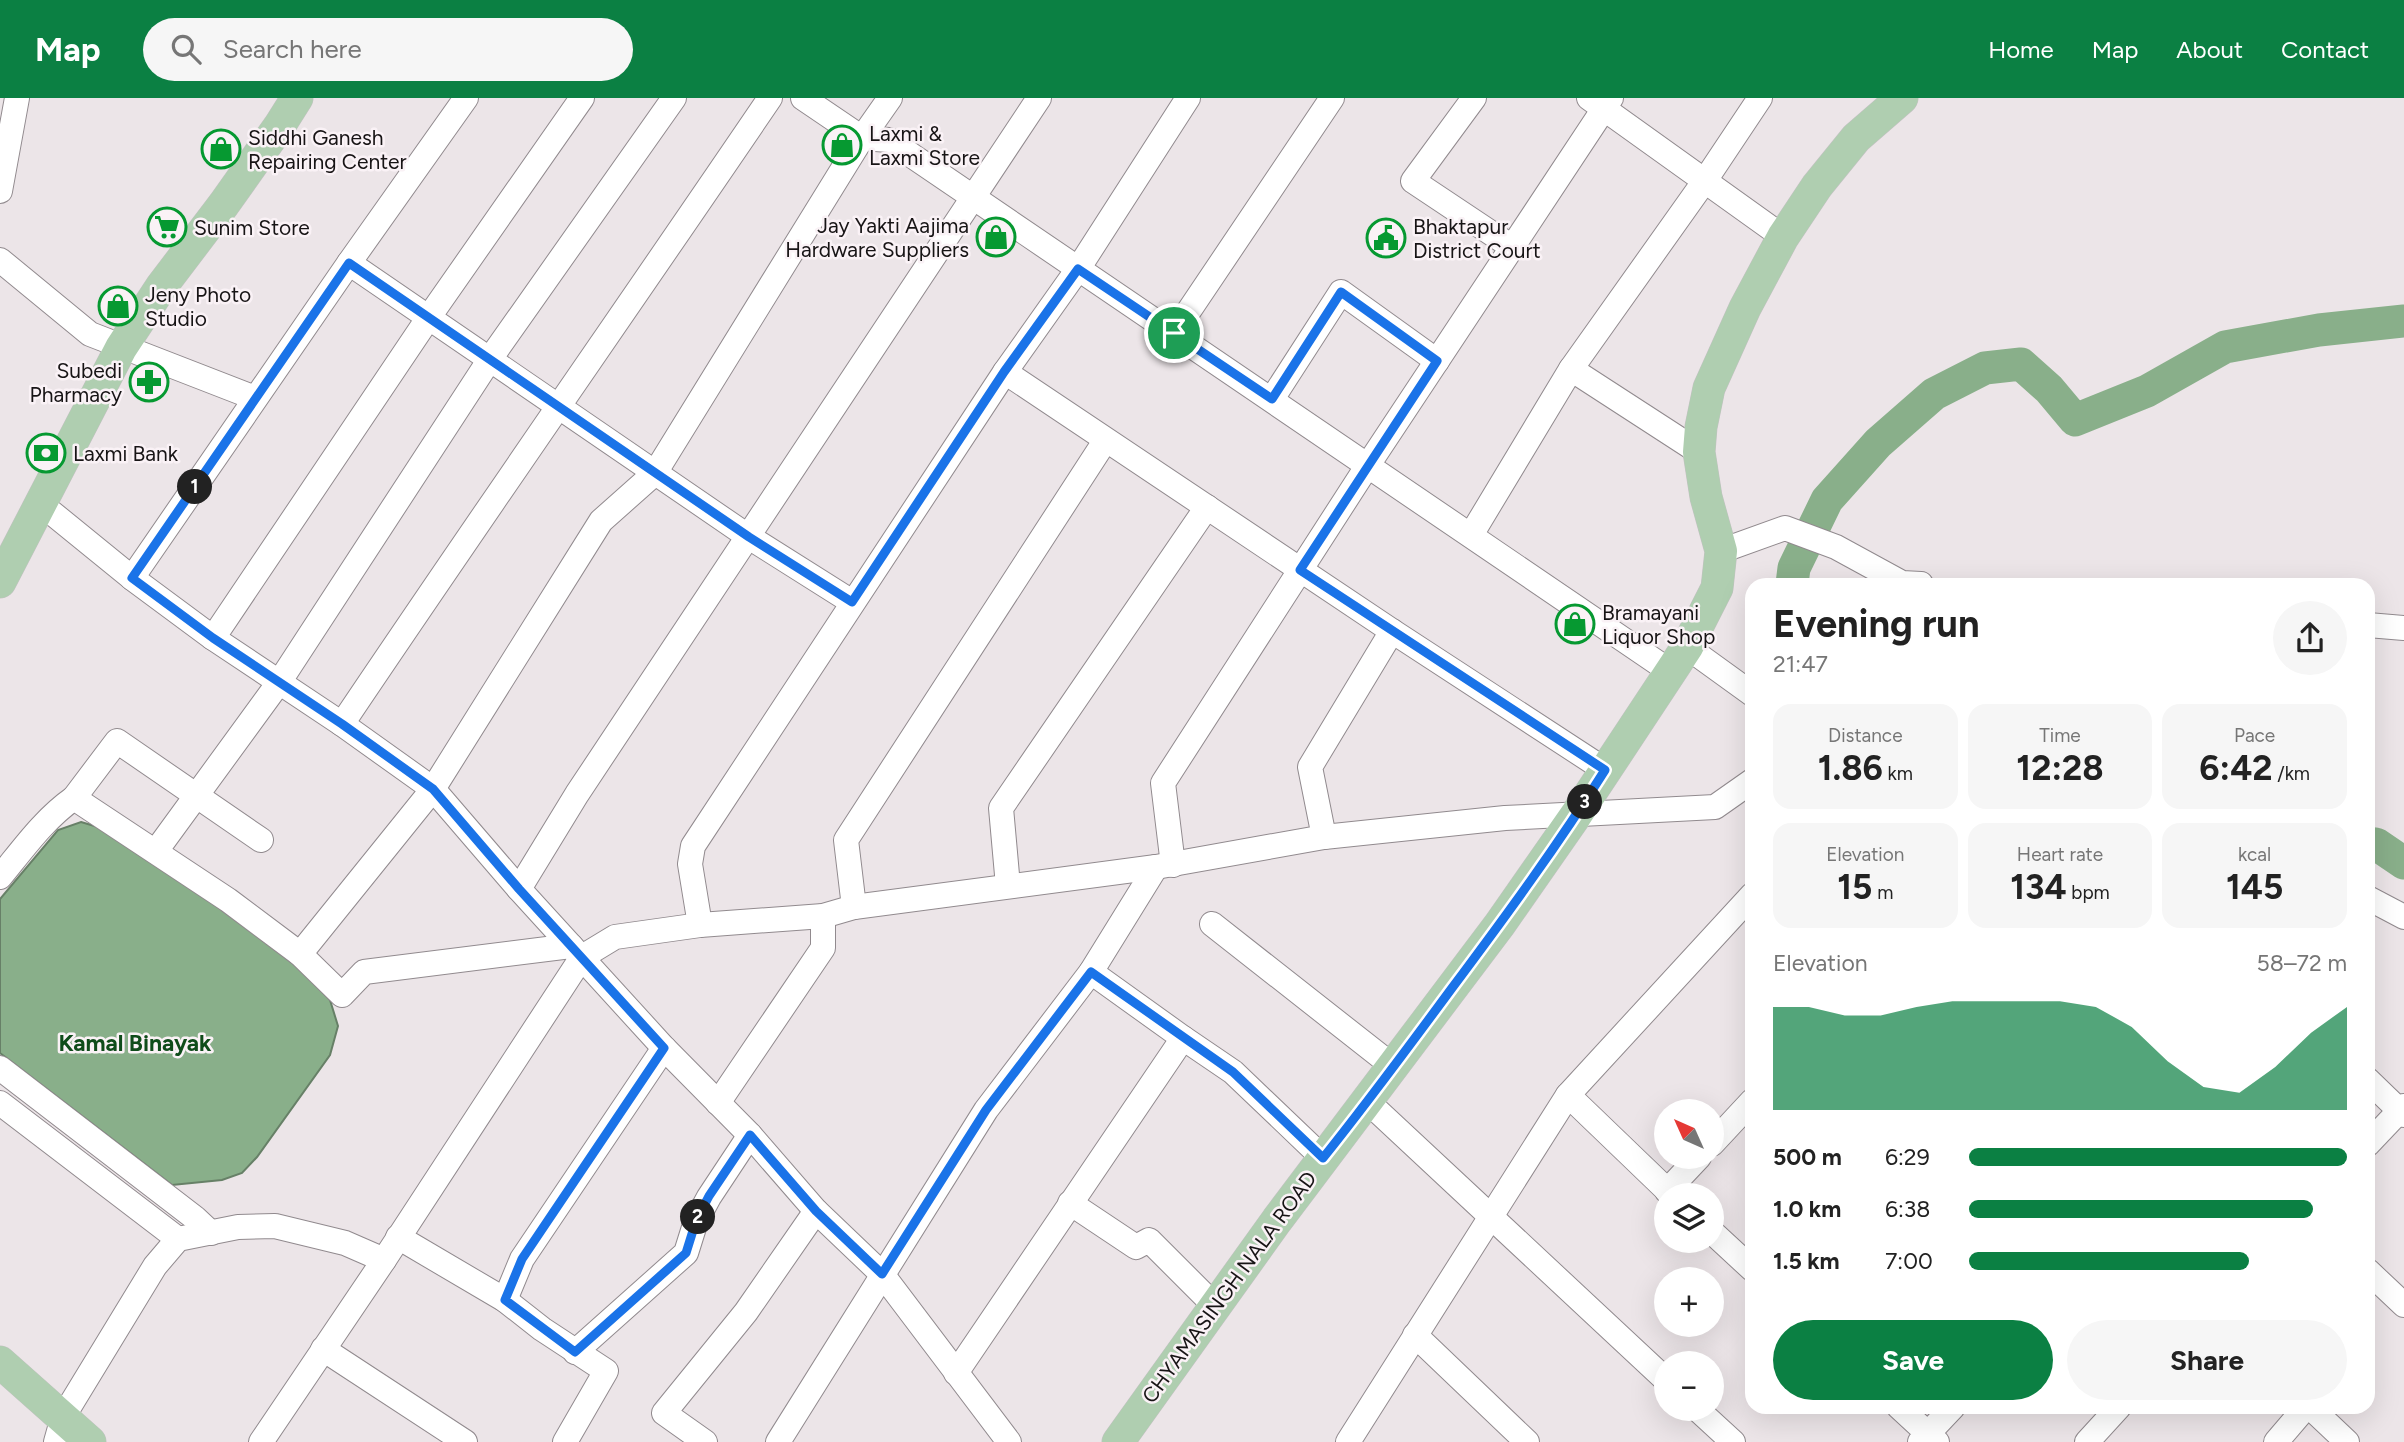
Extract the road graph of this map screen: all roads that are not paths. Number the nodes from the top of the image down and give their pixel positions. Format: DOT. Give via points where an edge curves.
graph roads {
  1 [pos="17,98"];
  2 [pos="297,98"];
  3 [pos="466,98"];
  4 [pos="582,98"];
  5 [pos="674,98"];
  6 [pos="771,98"];
  7 [pos="803,98"];
  8 [pos="890,98"];
  9 [pos="1039,98"];
  10 [pos="1188,98"];
  11 [pos="1332,98"];
  12 [pos="1474,98"];
  13 [pos="1760,98"];
  14 [pos="1902,98"];
  15 [pos="1601,101"];
  16 [pos="862,138"];
  17 [pos="1706,179"];
  18 [pos="0,191"];
  19 [pos="972,198"];
  20 [pos="1783,237"];
  21 [pos="1512,247"];
  22 [pos="0,260"];
  23 [pos="349,263"];
  24 [pos="1078,269"];
  25 [pos="429,317"];
  26 [pos="1174,333"];
  27 [pos="121,348"];
  28 [pos="490,359"];
  29 [pos="1437,361"];
  30 [pos="1571,369"];
  31 [pos="1004,372"];
  32 [pos="255,398"];
  33 [pos="1272,399"];
  34 [pos="559,408"];
  35 [pos="1105,441"];
  36 [pos="1699,452"];
  37 [pos="1368,465"];
  38 [pos="655,473"];
  39 [pos="41,504"];
  40 [pos="1207,507"];
  41 [pos="1471,535"];
  42 [pos="749,537"];
  43 [pos="1721,551"];
  44 [pos="1300,570"];
  45 [pos="132,578"];
  46 [pos="1893,578"];
  47 [pos="0,582"];
  48 [pos="852,602"];
  49 [pos="2375,626"];
  50 [pos="2404,628"];
  51 [pos="1392,631"];
  52 [pos="213,638"];
  53 [pos="1679,659"];
  54 [pos="280,681"];
  55 [pos="1745,691"];
  56 [pos="342,724"];
  57 [pos="1605,770"];
  58 [pos="1745,786"];
  59 [pos="433,789"];
  60 [pos="196,795"];
  61 [pos="74,798"];
  62 [pos="1576,815"];
  63 [pos="1324,837"];
  64 [pos="261,841"];
  65 [pos="156,851"];
  66 [pos="1165,866"];
  67 [pos="0,877"];
  68 [pos="1007,886"];
  69 [pos="519,889"];
  70 [pos="2375,902"];
  71 [pos="1745,903"];
  72 [pos="854,907"];
  73 [pos="823,916"];
  74 [pos="2404,917"];
  75 [pos="1213,923"];
  76 [pos="700,925"];
  77 [pos="576,952"];
  78 [pos="300,954"];
  79 [pos="1091,972"];
  80 [pos="1183,1038"];
  81 [pos="664,1048"];
  82 [pos="1394,1066"];
  83 [pos="0,1068"];
  84 [pos="2375,1086"];
  85 [pos="1568,1095"];
  86 [pos="1368,1102"];
  87 [pos="0,1103"];
  88 [pos="718,1103"];
  89 [pos="1745,1109"];
  90 [pos="2402,1111"];
  91 [pos="1724,1131"];
  92 [pos="750,1135"];
  93 [pos="2375,1137"];
  94 [pos="1323,1158"];
  95 [pos="1689,1169"];
  96 [pos="1660,1183"];
  97 [pos="1678,1183"];
  98 [pos="1070,1203"];
  99 [pos="816,1211"];
  100 [pos="1490,1217"];
  101 [pos="211,1233"];
  102 [pos="398,1237"];
  103 [pos="178,1239"];
  104 [pos="1724,1241"];
  105 [pos="1745,1257"];
  106 [pos="384,1260"];
  107 [pos="882,1274"];
  108 [pos="2375,1278"];
  109 [pos="505,1300"];
  110 [pos="2404,1305"];
  111 [pos="1215,1306"];
  112 [pos="1415,1335"];
  113 [pos="323,1349"];
  114 [pos="575,1352"];
  115 [pos="0,1362"];
  116 [pos="1654,1369"];
  117 [pos="956,1373"];
  118 [pos="1905,1414"];
  119 [pos="1948,1414"];
  120 [pos="2113,1414"];
  121 [pos="2302,1414"];
  122 [pos="2316,1414"];
  123 [pos="1710,1421"];
  124 [pos="60,1430"];
  125 [pos="1928,1439"];
  126 [pos="90,1442"];
  127 [pos="261,1442"];
  128 [pos="465,1442"];
  129 [pos="565,1442"];
  130 [pos="705,1442"];
  131 [pos="778,1442"];
  132 [pos="1009,1442"];
  133 [pos="1118,1442"];
  134 [pos="1348,1442"];
  135 [pos="1527,1442"];
  136 [pos="1733,1442"];
  137 [pos="2087,1442"];
  138 [pos="2276,1442"];
  139 [pos="2347,1442"];
  1 -- 18 [label="street"];
  2 -- 27 [label="main road"];
  3 -- 23 [label="street"];
  4 -- 25 [label="street"];
  5 -- 28 [label="street"];
  6 -- 34 [label="street"];
  7 -- 16 [label="street"];
  8 -- 16 [label="street"];
  9 -- 19 [label="street"];
  10 -- 24 [label="street"];
  11 -- 26 [label="street"];
  12 -- 21 [label="street" via="1413,181"];
  13 -- 17 [label="street"];
  14 -- 20 [label="main road, CHYAMASINGH NALA ROAD" via="1856,138"];
  15 -- 17 [label="street"];
  15 -- 21 [label="street"];
  16 -- 19 [label="street" via="888,140"];
  16 -- 38 [label="street"];
  17 -- 20 [label="street"];
  17 -- 30 [label="street"];
  19 -- 24 [label="street"];
  19 -- 42 [label="street"];
  20 -- 36 [label="main road, CHYAMASINGH NALA ROAD" via="1709,388"];
  21 -- 29 [label="street"];
  22 -- 27 [label="street" via="90,334"];
  23 -- 25 [label="street"];
  23 -- 32 [label="street"];
  24 -- 26 [label="street"];
  24 -- 31 [label="street"];
  25 -- 28 [label="street"];
  25 -- 52 [label="street"];
  26 -- 33 [label="street"];
  27 -- 32 [label="street"];
  27 -- 39 [label="main road"];
  28 -- 34 [label="street"];
  28 -- 54 [label="street"];
  29 -- 33 [label="street" via="1341,292"];
  29 -- 37 [label="street"];
  30 -- 36 [label="street"];
  30 -- 41 [label="street"];
  31 -- 35 [label="street"];
  31 -- 48 [label="street"];
  32 -- 45 [label="street"];
  33 -- 37 [label="street"];
  34 -- 38 [label="street"];
  34 -- 56 [label="street"];
  35 -- 40 [label="street"];
  35 -- 72 [label="street" via="846,840"];
  36 -- 43 [label="main road, CHYAMASINGH NALA ROAD"];
  37 -- 41 [label="street"];
  37 -- 44 [label="street"];
  38 -- 42 [label="street"];
  38 -- 59 [label="street" via="601,521"];
  39 -- 45 [label="street"];
  39 -- 47 [label="main road"];
  40 -- 44 [label="street"];
  40 -- 68 [label="street" via="1001,808"];
  41 -- 53 [label="street"];
  42 -- 48 [label="street"];
  42 -- 69 [label="street"];
  43 -- 46 [label="street" via="1785,528 1836,547"];
  43 -- 53 [label="main road, CHYAMASINGH NALA ROAD" via="1717,587"];
  44 -- 51 [label="street"];
  44 -- 66 [label="street" via="1163,783"];
  45 -- 52 [label="street"];
  48 -- 76 [label="street" via="693,846 690,864"];
  49 -- 50 [label="street"];
  51 -- 57 [label="street"];
  51 -- 63 [label="street" via="1310,767"];
  52 -- 54 [label="street"];
  53 -- 55 [label="street"];
  53 -- 57 [label="main road, CHYAMASINGH NALA ROAD"];
  54 -- 56 [label="street"];
  54 -- 60 [label="street"];
  56 -- 59 [label="street"];
  57 -- 62 [label="main road, CHYAMASINGH NALA ROAD"];
  58 -- 62 [label="street" via="1715,807"];
  59 -- 69 [label="street"];
  59 -- 78 [label="street"];
  60 -- 61 [label="street" via="117,741"];
  60 -- 64 [label="street"];
  60 -- 65 [label="street"];
  61 -- 65 [label="street"];
  61 -- 67 [label="street" via="44,823"];
  62 -- 63 [label="street"];
  62 -- 82 [label="main road, CHYAMASINGH NALA ROAD"];
  63 -- 66 [label="street"];
  65 -- 78 [label="street"];
  66 -- 68 [label="street"];
  66 -- 79 [label="street"];
  68 -- 72 [label="street"];
  69 -- 77 [label="street"];
  70 -- 74 [label="street"];
  71 -- 85 [label="street"];
  72 -- 73 [label="street"];
  73 -- 76 [label="street"];
  73 -- 88 [label="street" via="823,948"];
  75 -- 82 [label="street"];
  76 -- 77 [label="street" via="615,937"];
  77 -- 78 [label="street" via="364,972 342,995"];
  77 -- 81 [label="street"];
  77 -- 102 [label="street"];
  79 -- 80 [label="street"];
  79 -- 107 [label="street" via="986,1110"];
  80 -- 94 [label="street" via="1233,1072"];
  80 -- 98 [label="street"];
  81 -- 88 [label="street"];
  81 -- 109 [label="street" via="522,1259"];
  82 -- 86 [label="main road, CHYAMASINGH NALA ROAD"];
  83 -- 101 [label="street"];
  84 -- 90 [label="street"];
  85 -- 96 [label="street"];
  85 -- 100 [label="street"];
  86 -- 94 [label="main road, CHYAMASINGH NALA ROAD"];
  86 -- 100 [label="street"];
  87 -- 103 [label="street"];
  88 -- 92 [label="street"];
  89 -- 91 [label="street"];
  90 -- 93 [label="street"];
  92 -- 99 [label="street"];
  92 -- 114 [label="street" via="702,1209 686,1253"];
  94 -- 111 [label="main road, CHYAMASINGH NALA ROAD"];
  95 -- 97 [label="street"];
  98 -- 111 [label="street" via="1136,1247 1149,1240"];
  98 -- 117 [label="street"];
  99 -- 107 [label="street"];
  99 -- 130 [label="street" via="746,1312 664,1413"];
  100 -- 112 [label="street"];
  100 -- 116 [label="street"];
  101 -- 103 [label="street"];
  101 -- 106 [label="street" via="275,1226 345,1243"];
  102 -- 106 [label="street"];
  102 -- 109 [label="street"];
  103 -- 124 [label="street" via="155,1266"];
  104 -- 105 [label="street"];
  106 -- 113 [label="street"];
  107 -- 117 [label="street"];
  107 -- 131 [label="street"];
  108 -- 110 [label="street"];
  109 -- 114 [label="street"];
  111 -- 133 [label="main road, CHYAMASINGH NALA ROAD"];
  112 -- 134 [label="street"];
  112 -- 135 [label="street"];
  113 -- 127 [label="street"];
  113 -- 128 [label="street"];
  114 -- 129 [label="street" via="606,1371"];
  115 -- 124 [label="main road"];
  117 -- 132 [label="street"];
  118 -- 125 [label="street"];
  119 -- 125 [label="street"];
  120 -- 137 [label="street"];
  121 -- 138 [label="street"];
  122 -- 139 [label="street"];
  123 -- 136 [label="street"];
  124 -- 126 [label="main road"];
}
